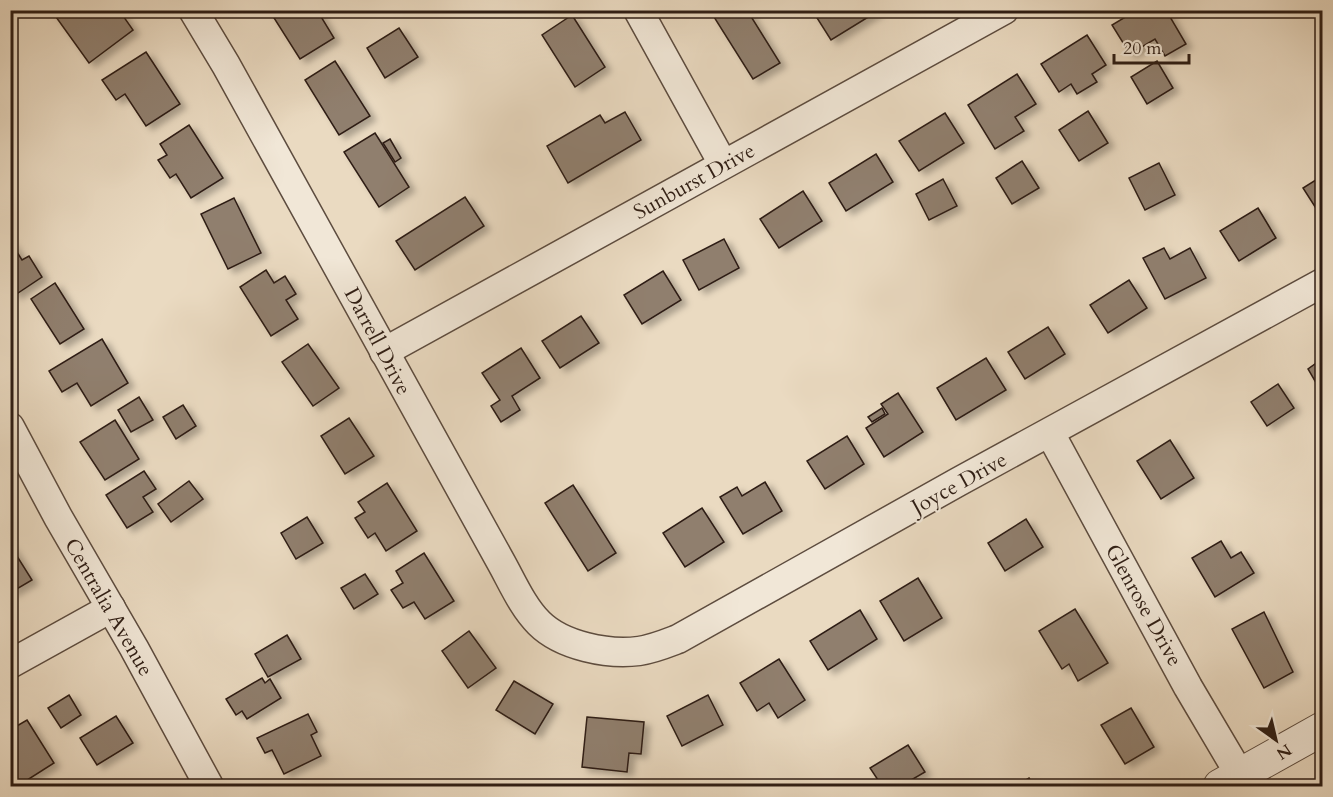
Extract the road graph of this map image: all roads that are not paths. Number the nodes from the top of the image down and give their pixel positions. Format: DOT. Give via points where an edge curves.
graph roads {
  1 [pos="193,10"];
  2 [pos="638,10"];
  3 [pos="1004,10"];
  4 [pos="723,164"];
  5 [pos="1323,283"];
  6 [pos="384,352"];
  7 [pos="10,427"];
  8 [pos="1050,433"];
  9 [pos="111,608"];
  10 [pos="586,647"];
  11 [pos="10,664"];
  12 [pos="1323,729"];
  13 [pos="1230,781"];
  14 [pos="209,786"];
  1 -- 6 [label="street, Darrell Drive"];
  2 -- 4 [label="street"];
  3 -- 4 [label="street, Sunburst Drive"];
  4 -- 6 [label="street, Sunburst Drive"];
  5 -- 8 [label="street, Joyce Drive"];
  6 -- 10 [label="street, Darrell Drive" via="531,614 551,633"];
  7 -- 9 [label="street, Centralia Avenue"];
  8 -- 10 [label="street, Joyce Drive" via="678,639 636,651"];
  8 -- 13 [label="street, Glenrose Drive" via="1188,687"];
  9 -- 11 [label="street"];
  9 -- 14 [label="street, Centralia Avenue"];
  12 -- 13 [label="street"];
}
